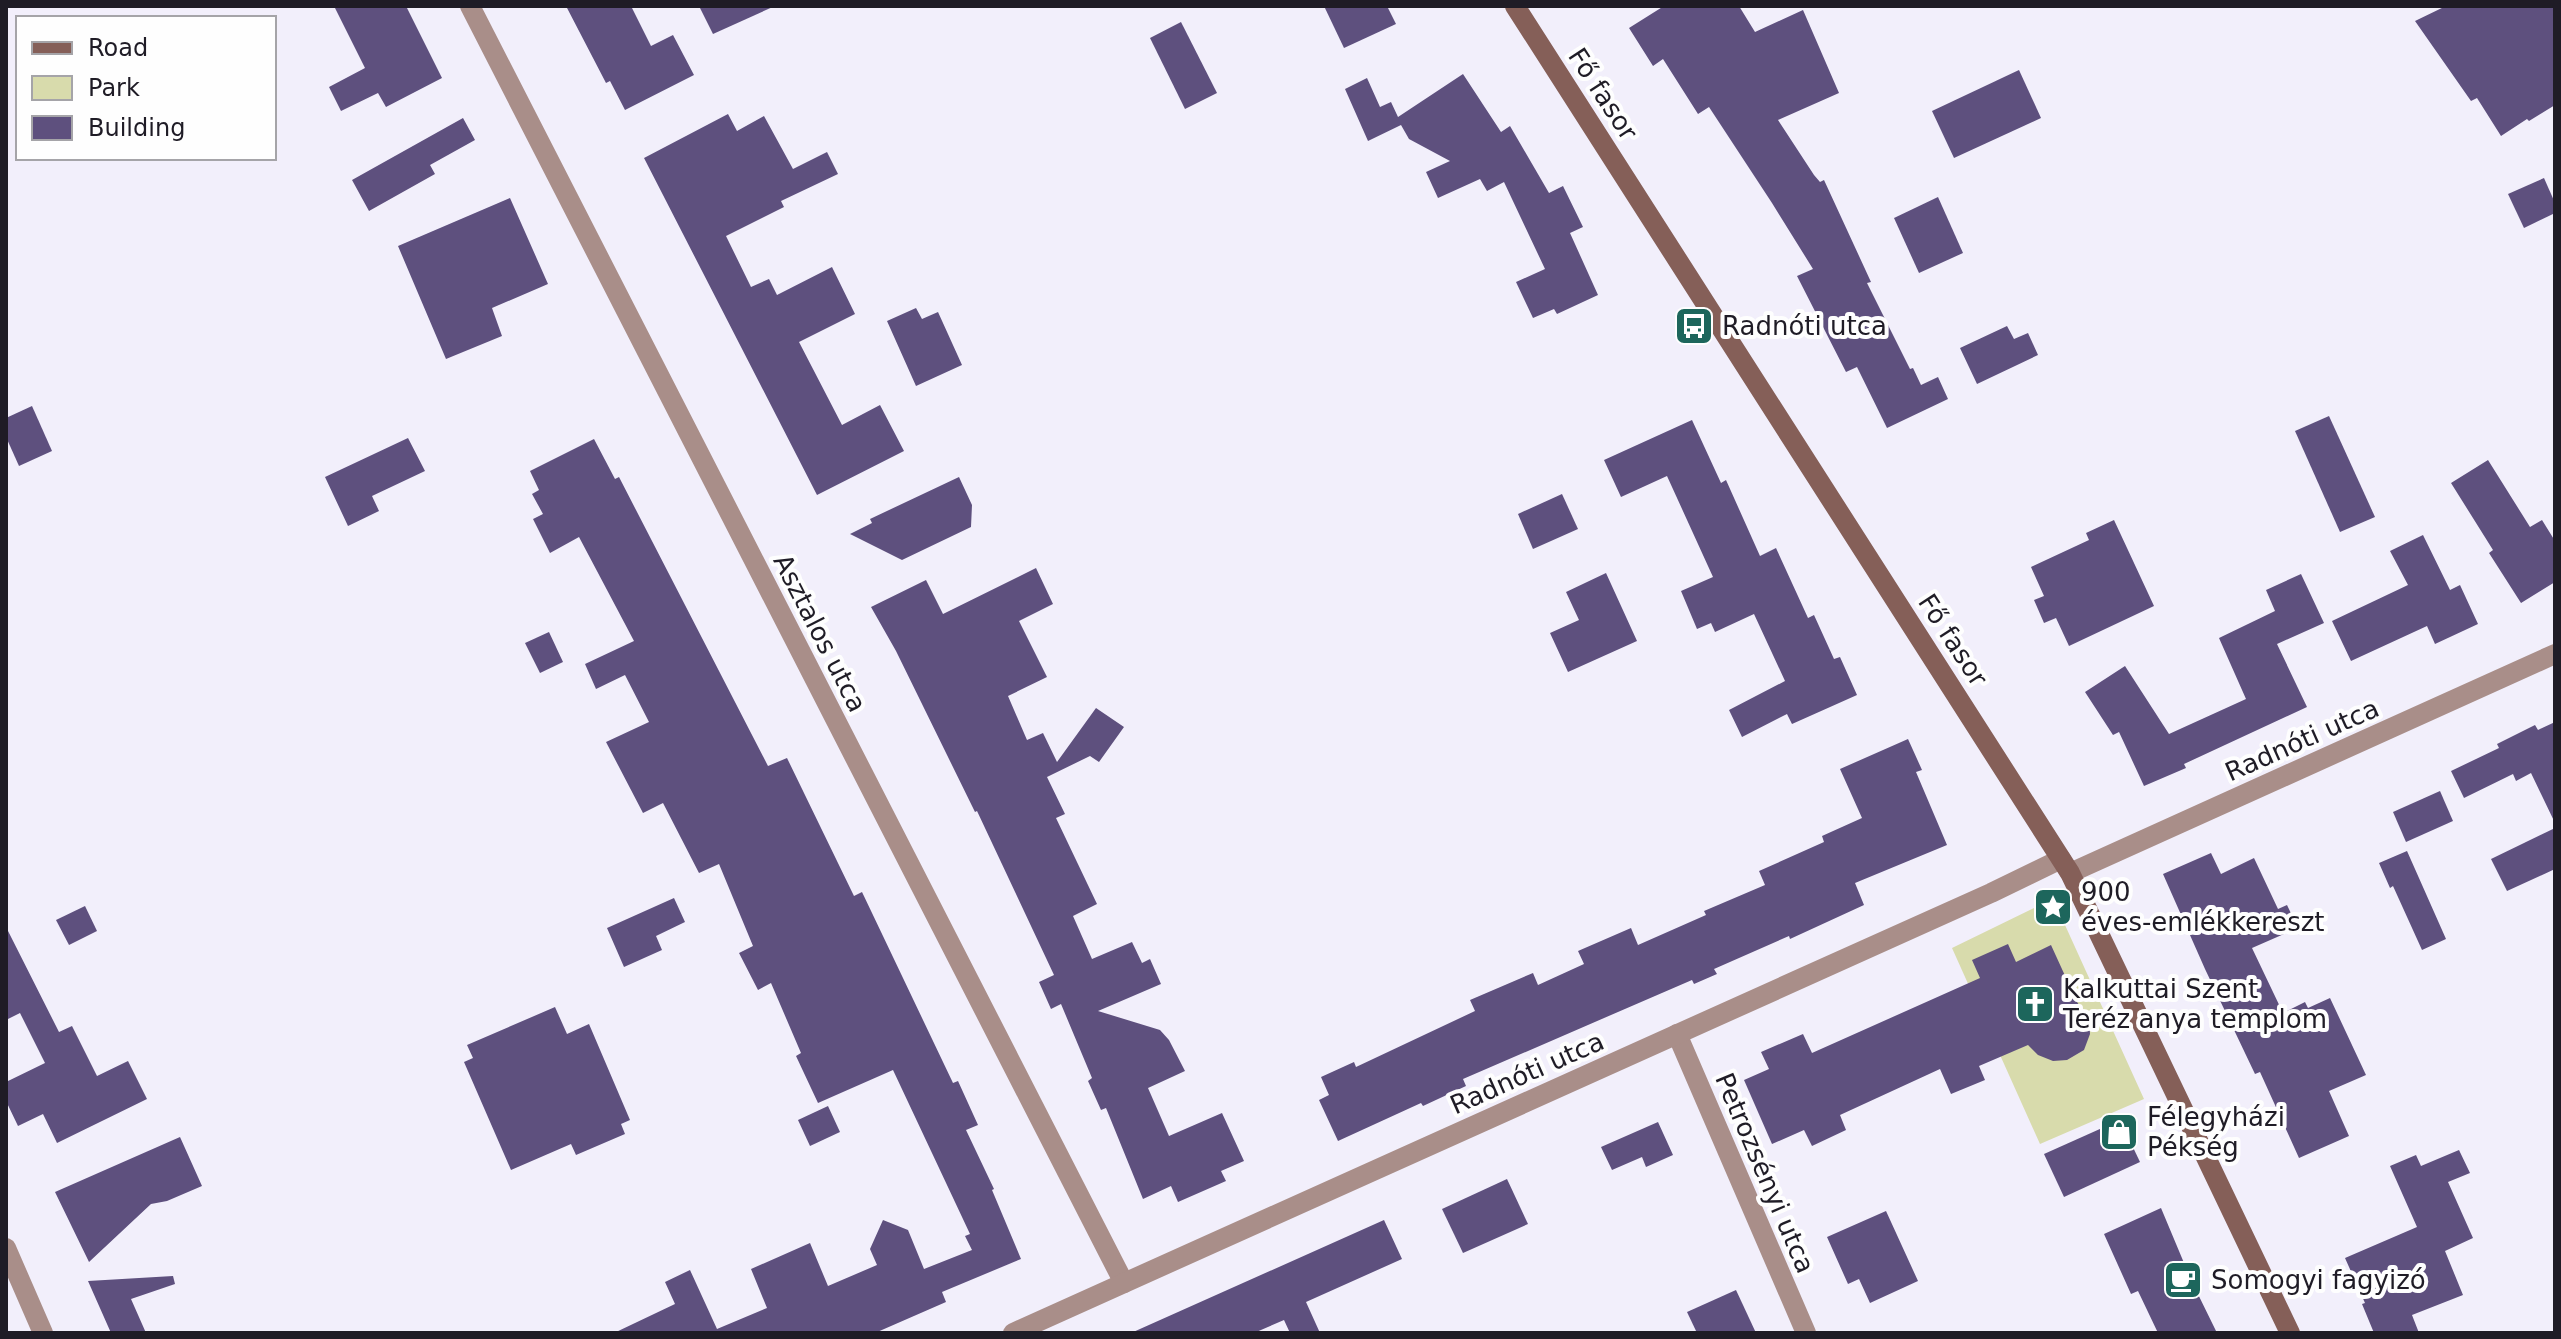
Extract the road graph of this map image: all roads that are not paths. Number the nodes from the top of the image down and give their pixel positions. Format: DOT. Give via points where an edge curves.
graph roads {
  1 [pos="470,6"];
  2 [pos="1515,6"];
  3 [pos="2554,655"];
  4 [pos="2065,866"];
  5 [pos="1677,1034"];
  6 [pos="6,1248"];
  7 [pos="1124,1283"];
  8 [pos="43,1333"];
  9 [pos="1013,1333"];
  10 [pos="1806,1333"];
  11 [pos="2290,1333"];
  1 -- 7 [label="street, Asztalos utca"];
  2 -- 4 [label="street, Fő fasor"];
  3 -- 4 [label="street, Radnóti utca"];
  4 -- 5 [label="street, Radnóti utca"];
  4 -- 11 [label="street, Fő fasor"];
  5 -- 7 [label="street, Radnóti utca"];
  5 -- 10 [label="street, Petrozsényi utca"];
  6 -- 8 [label="street"];
  7 -- 9 [label="street, Radnóti utca"];
}
